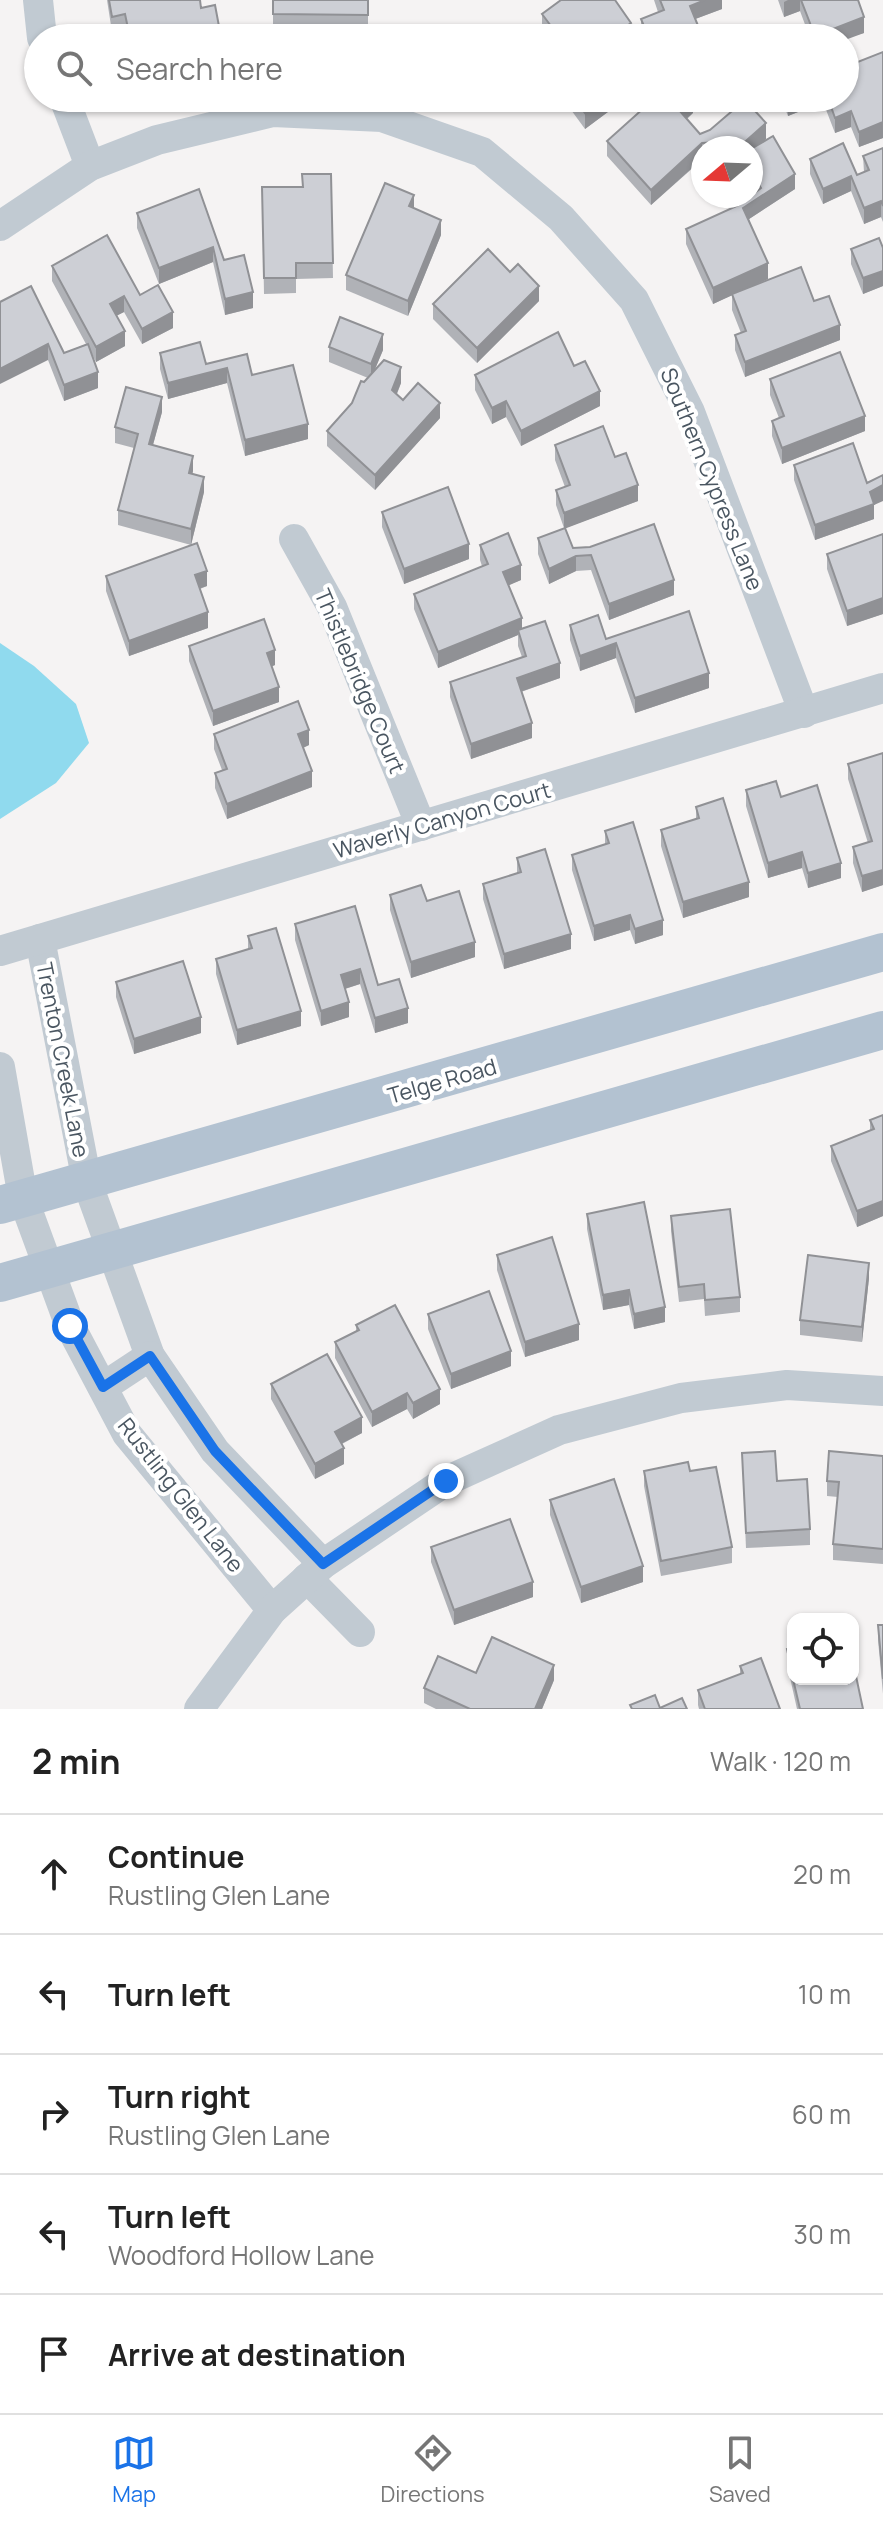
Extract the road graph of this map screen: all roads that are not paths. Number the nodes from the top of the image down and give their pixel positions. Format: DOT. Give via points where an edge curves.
graph roads {
  1 [pos="38,0"];
  2 [pos="41,24"];
  3 [pos="69,112"];
  4 [pos="90,166"];
  5 [pos="0,226"];
  6 [pos="294,539"];
  7 [pos="883,688"];
  8 [pos="804,713"];
  9 [pos="421,826"];
  10 [pos="40,939"];
  11 [pos="0,951"];
  12 [pos="883,952"];
  13 [pos="883,1030"];
  14 [pos="0,1067"];
  15 [pos="87,1182"];
  16 [pos="12,1202"];
  17 [pos="110,1253"];
  18 [pos="49,1268"];
  19 [pos="0,1283"];
  20 [pos="150,1356"];
  21 [pos="103,1387"];
  22 [pos="883,1391"];
  23 [pos="315,1571"];
  24 [pos="272,1610"];
  25 [pos="360,1632"];
  26 [pos="199,1709"];
  1 -- 2 [label="street"];
  3 -- 4 [label="street"];
  4 -- 5 [label="street, Southern Cypress Lane"];
  4 -- 8 [label="street, Southern Cypress Lane" via="157,140 273,112 382,117 482,152 561,218 634,300 690,412"];
  6 -- 9 [label="street, Thistlebridge Court" via="332,607"];
  7 -- 8 [label="street, Waverly Canyon Court"];
  8 -- 9 [label="street, Waverly Canyon Court"];
  9 -- 10 [label="street, Waverly Canyon Court"];
  10 -- 11 [label="street, Waverly Canyon Court"];
  10 -- 15 [label="street, Trenton Creek Lane"];
  12 -- 15 [label="main road, Telge Road"];
  13 -- 17 [label="main road"];
  14 -- 16 [label="street"];
  15 -- 16 [label="main road, Telge Road"];
  15 -- 17 [label="street"];
  16 -- 18 [label="street, Rustling Glen Lane"];
  17 -- 18 [label="main road"];
  17 -- 20 [label="street"];
  18 -- 19 [label="main road"];
  18 -- 21 [label="street, Rustling Glen Lane" via="70,1326"];
  20 -- 21 [label="street"];
  20 -- 23 [label="street" via="215,1451"];
  21 -- 24 [label="street, Rustling Glen Lane" via="127,1434"];
  22 -- 23 [label="street" via="787,1385 681,1398 559,1430 446,1481"];
  23 -- 24 [label="street"];
  23 -- 25 [label="street"];
  24 -- 26 [label="street"];
}
